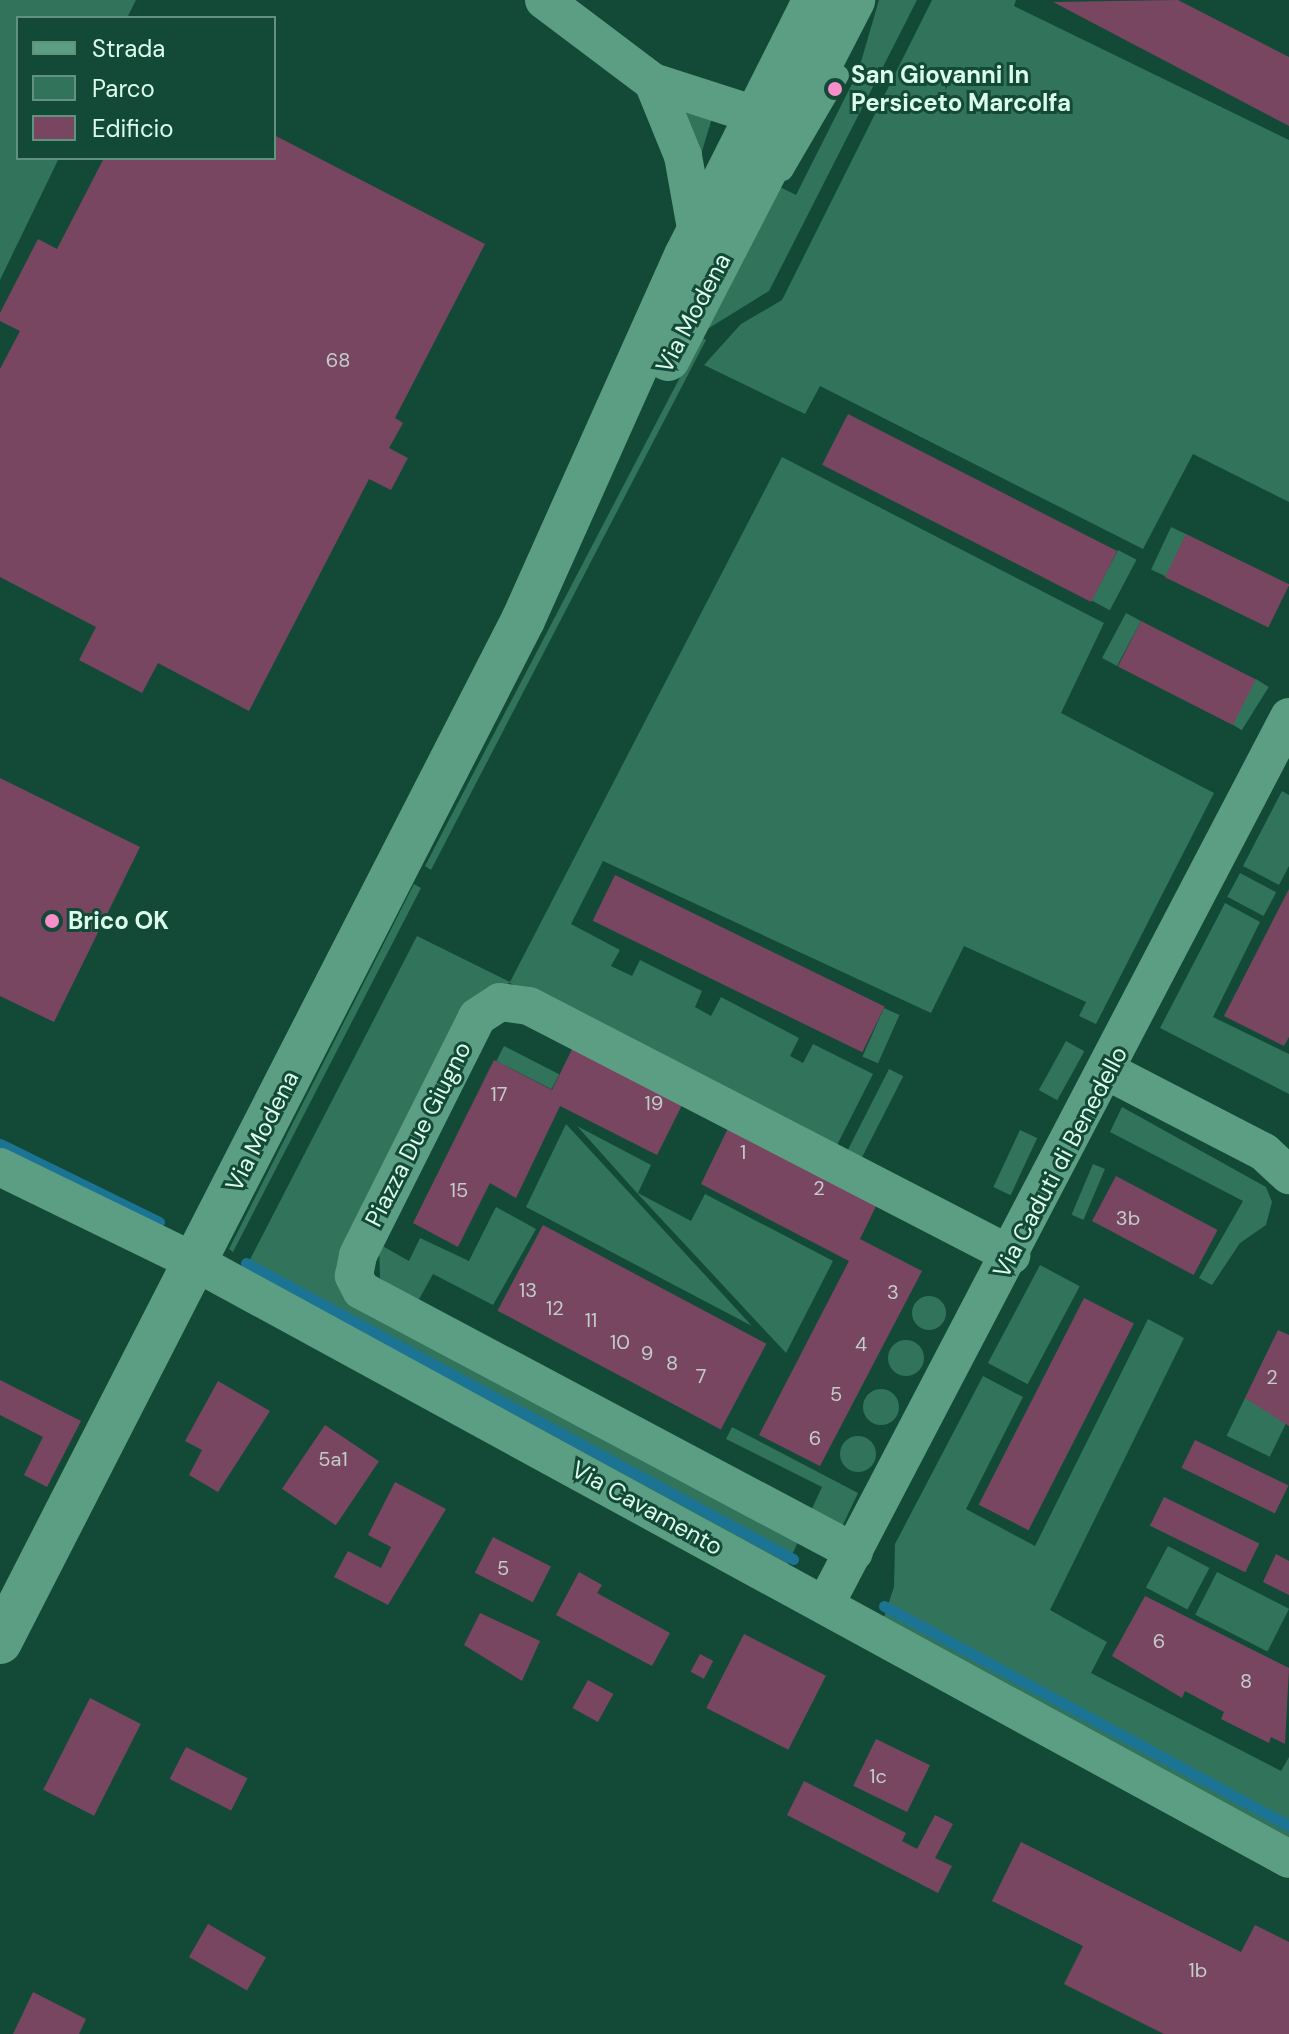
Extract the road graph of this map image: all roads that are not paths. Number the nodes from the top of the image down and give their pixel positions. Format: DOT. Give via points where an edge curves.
graph roads {
  1 [pos="544,0"];
  2 [pos="815,0"];
  3 [pos="853,0"];
  4 [pos="862,0"];
  5 [pos="653,82"];
  6 [pos="755,115"];
  7 [pos="745,217"];
  8 [pos="697,234"];
  9 [pos="523,620"];
  10 [pos="1289,717"];
  11 [pos="1109,1072"];
  12 [pos="0,1167"];
  13 [pos="1289,1175"];
  14 [pos="1011,1255"];
  15 [pos="195,1262"];
  16 [pos="854,1552"];
  17 [pos="825,1605"];
  18 [pos="0,1642"];
  19 [pos="1289,1859"];
  1 -- 5 [label="street"];
  2 -- 6 [label="main road, Via Modena"];
  3 -- 7 [label="main road, Via Modena"];
  4 -- 7 [label="lane" via="848,57 802,149"];
  5 -- 6 [label="street"];
  5 -- 8 [label="street" via="683,156"];
  6 -- 8 [label="main road, Via Modena"];
  7 -- 9 [label="main road, Via Modena"];
  8 -- 9 [label="main road, Via Modena"];
  9 -- 15 [label="main road, Via Modena"];
  10 -- 11 [label="street, Via Caduti di Benedello"];
  11 -- 13 [label="street" via="1264,1152"];
  11 -- 14 [label="street, Via Caduti di Benedello"];
  12 -- 15 [label="street, Via Cavamento"];
  14 -- 16 [label="street, Via Caduti di Benedello"];
  14 -- 16 [label="street, Piazza Due Giugno" via="529,1006 500,1002 477,1017 358,1255 354,1276 361,1290"];
  15 -- 17 [label="street, Via Cavamento"];
  15 -- 18 [label="main road, Via Modena"];
  16 -- 17 [label="street, Via Caduti di Benedello"];
  17 -- 19 [label="street, Via Cavamento"];
}
